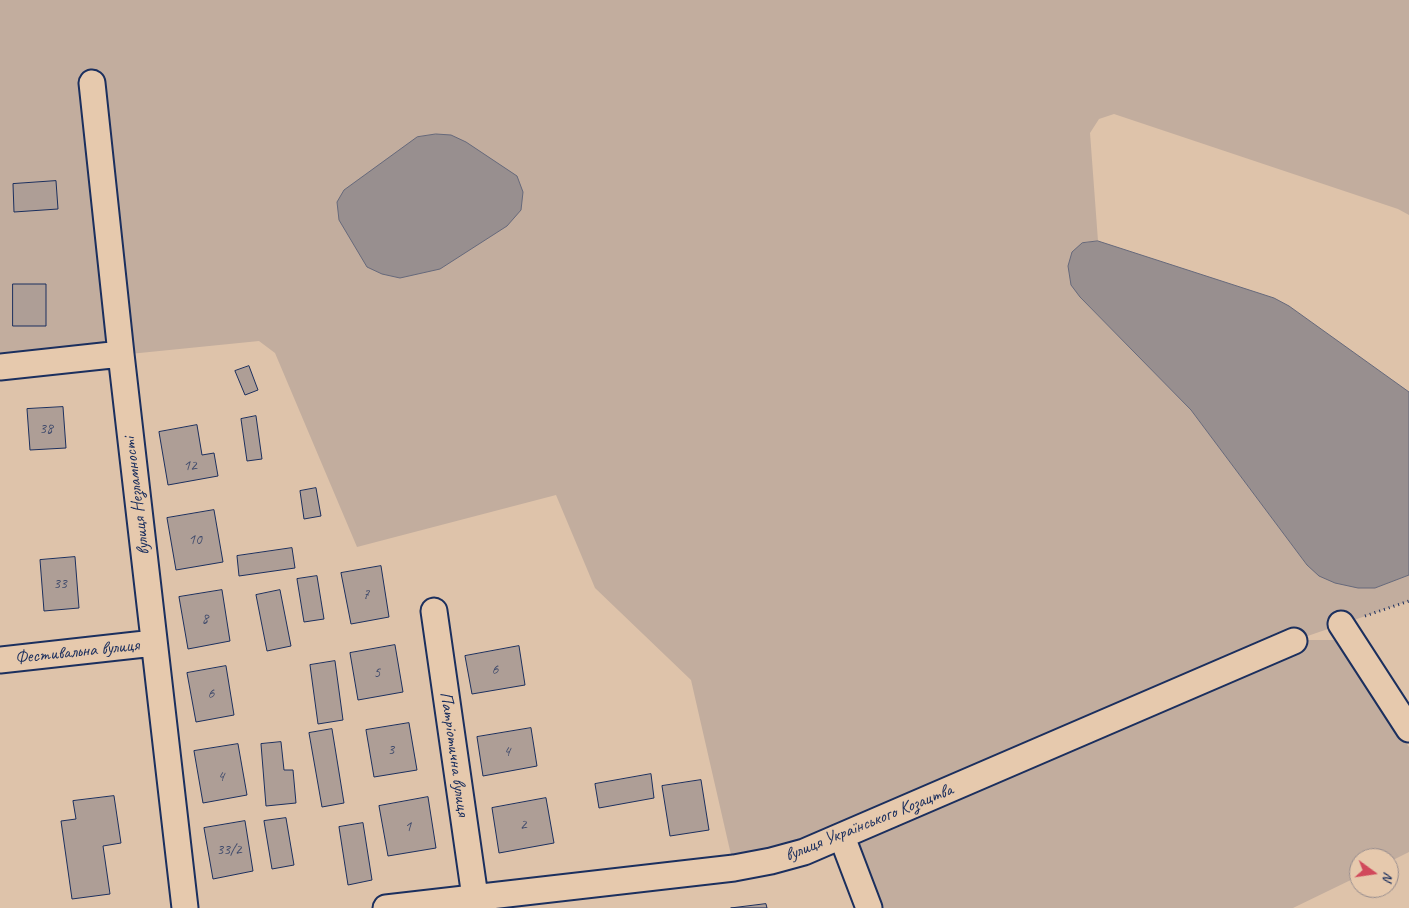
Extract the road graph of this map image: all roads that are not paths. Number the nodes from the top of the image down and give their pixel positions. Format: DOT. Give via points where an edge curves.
graph roads {
  1 [pos="92,83"];
  2 [pos="121,354"];
  3 [pos="0,367"];
  4 [pos="434,611"];
  5 [pos="1342,624"];
  6 [pos="1294,641"];
  7 [pos="154,643"];
  8 [pos="0,660"];
  9 [pos="1409,729"];
  10 [pos="842,837"];
  11 [pos="475,897"];
  12 [pos="185,908"];
  13 [pos="386,908"];
  14 [pos="869,908"];
  1 -- 2 [label="street, вулиця Незламності"];
  2 -- 3 [label="street"];
  2 -- 7 [label="street, вулиця Незламності"];
  4 -- 11 [label="street, Патріотична вулиця"];
  5 -- 9 [label="street"];
  6 -- 10 [label="street, вулиця Українського Козацтва"];
  7 -- 8 [label="street, Фестивальна вулиця"];
  7 -- 12 [label="street, вулиця Незламності"];
  10 -- 11 [label="street, вулиця Українського Козацтва" via="804,852 734,868"];
  10 -- 14 [label="street"];
  11 -- 13 [label="street, вулиця Українського Козацтва"];
}
